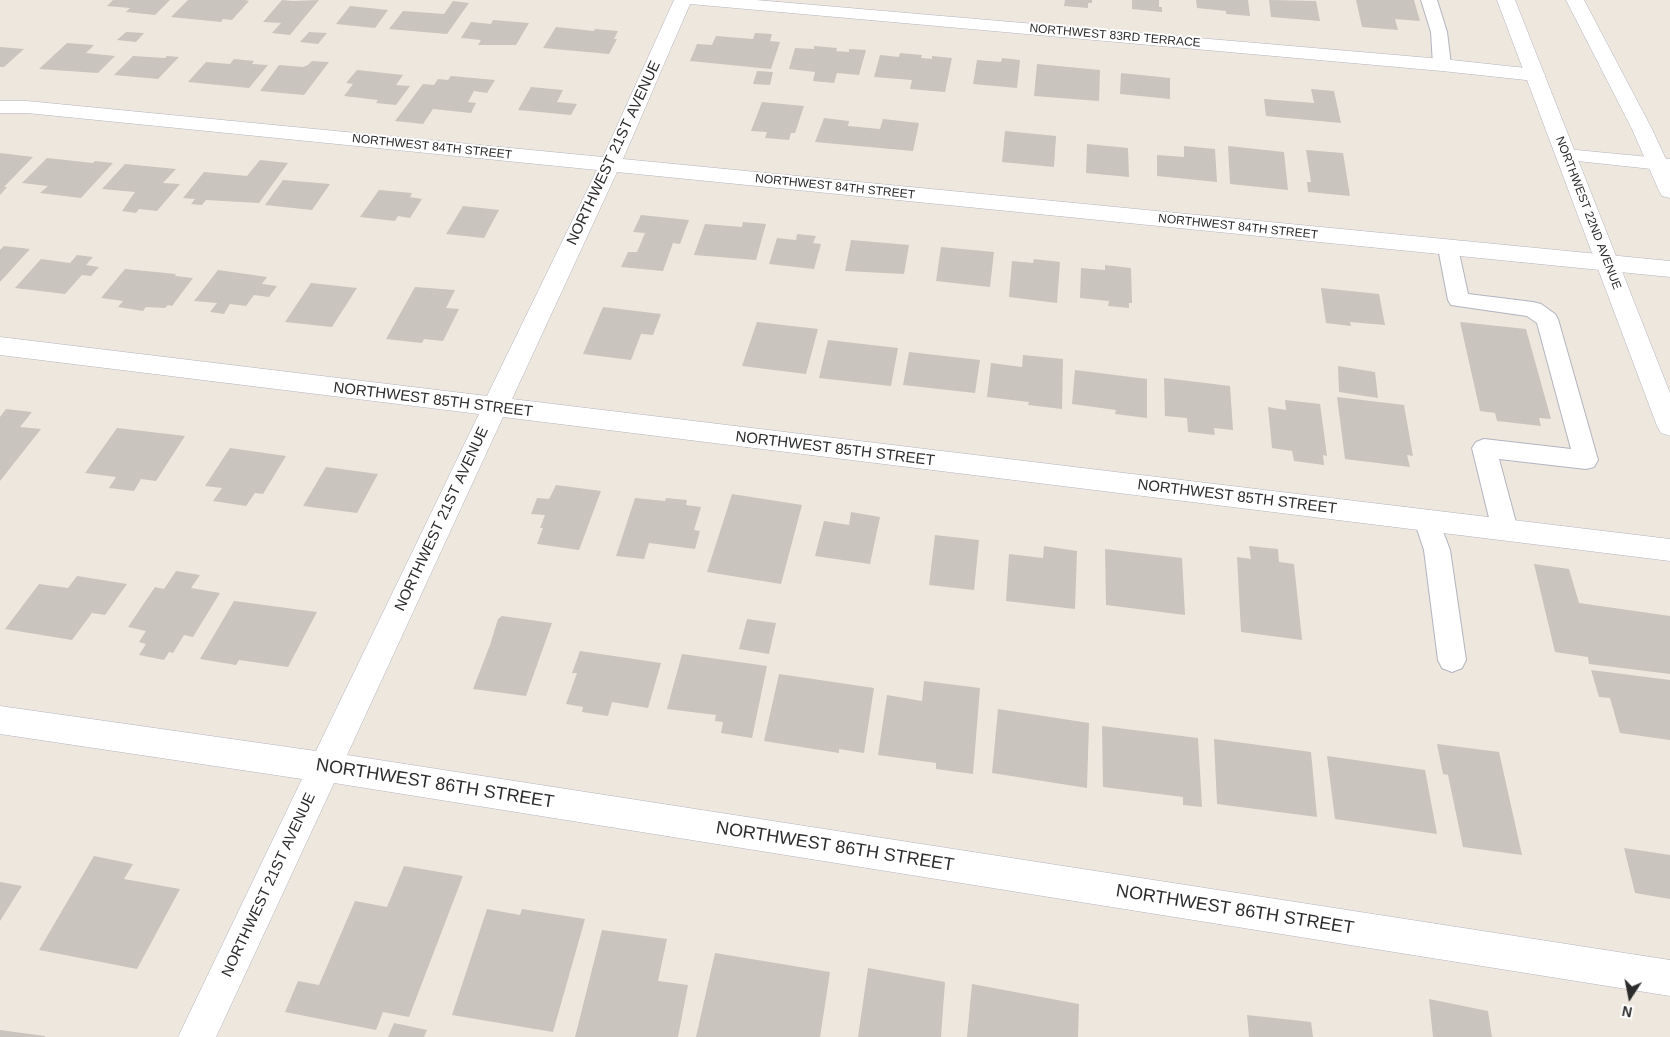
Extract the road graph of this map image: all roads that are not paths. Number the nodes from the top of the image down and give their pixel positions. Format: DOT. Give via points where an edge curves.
graph roads {
  1 [pos="683,0"];
  2 [pos="694,0"];
  3 [pos="1430,0"];
  4 [pos="1506,0"];
  5 [pos="1575,0"];
  6 [pos="1442,65"];
  7 [pos="1535,75"];
  8 [pos="0,107"];
  9 [pos="1566,155"];
  10 [pos="610,164"];
  11 [pos="1664,164"];
  12 [pos="1670,191"];
  13 [pos="1448,248"];
  14 [pos="1608,263"];
  15 [pos="1670,269"];
  16 [pos="0,346"];
  17 [pos="494,408"];
  18 [pos="1670,426"];
  19 [pos="1427,520"];
  20 [pos="1505,530"];
  21 [pos="1670,550"];
  22 [pos="1452,660"];
  23 [pos="0,720"];
  24 [pos="325,767"];
  25 [pos="1670,978"];
  26 [pos="197,1037"];
  1 -- 10 [label="street, NORTHWEST 21ST AVENUE"];
  2 -- 6 [label="street, NORTHWEST 83RD TERRACE"];
  3 -- 6 [label="lane" via="1439,32"];
  4 -- 7 [label="street, NORTHWEST 22ND AVENUE"];
  5 -- 11 [label="street" via="1642,129"];
  6 -- 7 [label="street, NORTHWEST 83RD TERRACE"];
  7 -- 9 [label="street, NORTHWEST 22ND AVENUE"];
  8 -- 10 [label="street, NORTHWEST 84TH STREET" via="27,107"];
  9 -- 11 [label="street"];
  9 -- 14 [label="street, NORTHWEST 22ND AVENUE"];
  10 -- 13 [label="street, NORTHWEST 84TH STREET"];
  10 -- 17 [label="street, NORTHWEST 21ST AVENUE"];
  11 -- 12 [label="street"];
  13 -- 14 [label="street, NORTHWEST 84TH STREET"];
  13 -- 20 [label="lane" via="1460,300 1533,309 1547,319 1586,460 1484,448"];
  14 -- 15 [label="street, NORTHWEST 84TH STREET"];
  14 -- 18 [label="street, NORTHWEST 22ND AVENUE"];
  16 -- 17 [label="street, NORTHWEST 85TH STREET"];
  17 -- 19 [label="street, NORTHWEST 85TH STREET"];
  17 -- 24 [label="street, NORTHWEST 21ST AVENUE"];
  19 -- 20 [label="street, NORTHWEST 85TH STREET"];
  19 -- 22 [label="lane" via="1437,550"];
  20 -- 21 [label="street, NORTHWEST 85TH STREET"];
  23 -- 24 [label="street, NORTHWEST 86TH STREET"];
  24 -- 25 [label="street, NORTHWEST 86TH STREET"];
  24 -- 26 [label="street, NORTHWEST 21ST AVENUE"];
}
